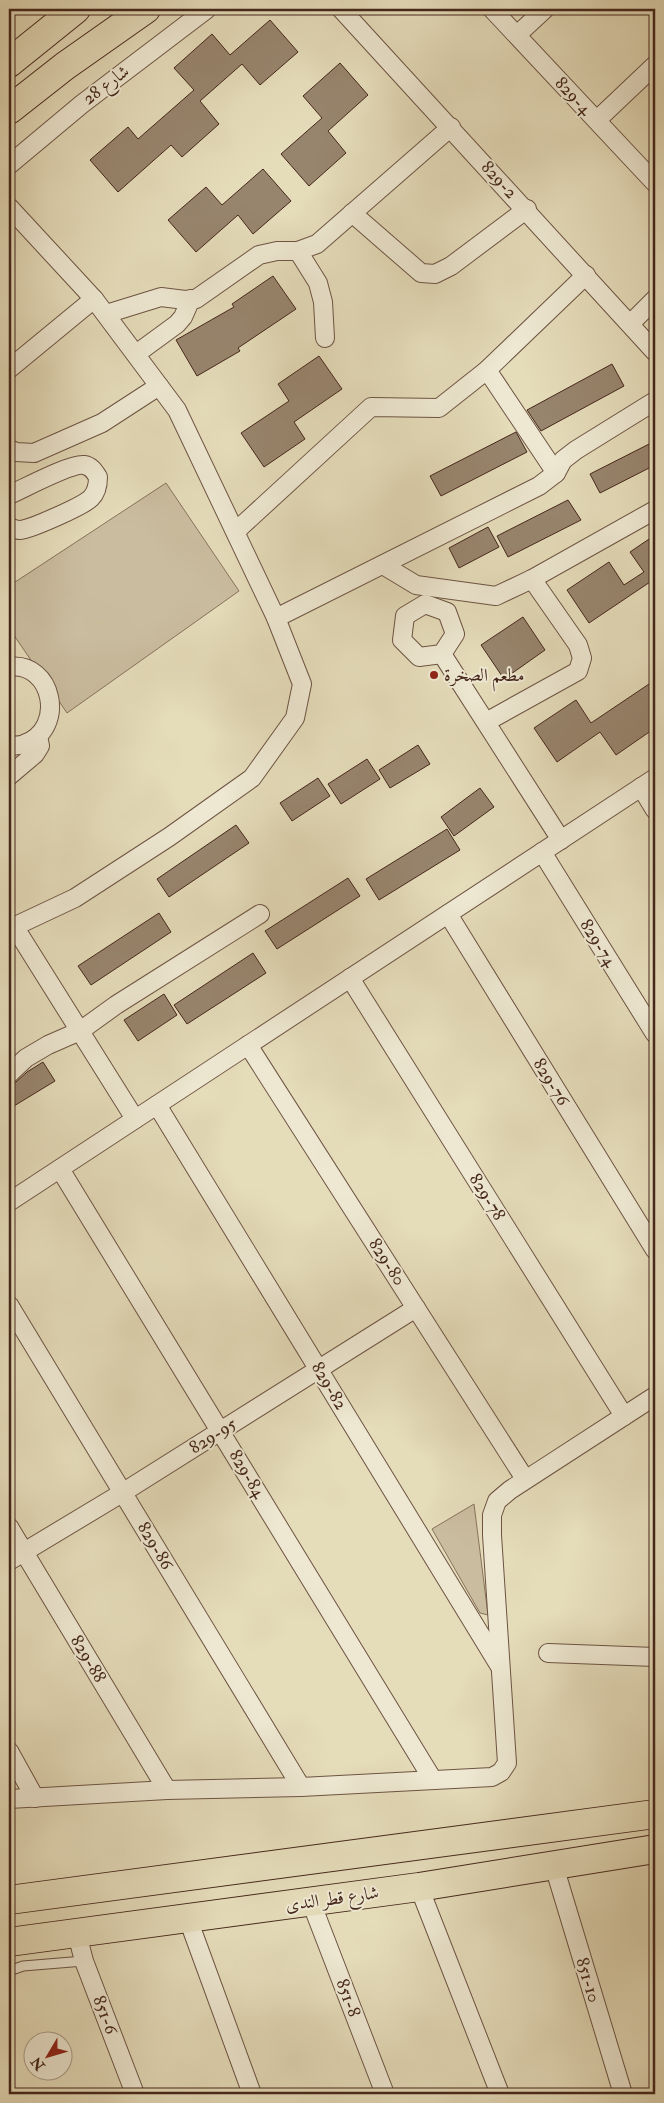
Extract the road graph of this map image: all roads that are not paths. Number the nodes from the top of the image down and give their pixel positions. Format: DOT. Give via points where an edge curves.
graph roads {
  1 [pos="76,9"];
  2 [pos="146,9"];
  3 [pos="206,9"];
  4 [pos="341,9"];
  5 [pos="492,9"];
  6 [pos="545,9"];
  7 [pos="517,35"];
  8 [pos="9,63"];
  9 [pos="655,65"];
  10 [pos="9,110"];
  11 [pos="596,120"];
  12 [pos="451,127"];
  13 [pos="9,165"];
  14 [pos="655,183"];
  15 [pos="9,207"];
  16 [pos="527,210"];
  17 [pos="352,213"];
  18 [pos="298,251"];
  19 [pos="586,274"];
  20 [pos="94,299"];
  21 [pos="655,299"];
  22 [pos="191,300"];
  23 [pos="106,314"];
  24 [pos="631,323"];
  25 [pos="325,338"];
  26 [pos="655,352"];
  27 [pos="136,354"];
  28 [pos="9,369"];
  29 [pos="487,370"];
  30 [pos="159,386"];
  31 [pos="655,400"];
  32 [pos="9,449"];
  33 [pos="556,473"];
  34 [pos="9,495"];
  35 [pos="655,510"];
  36 [pos="9,527"];
  37 [pos="236,531"];
  38 [pos="383,564"];
  39 [pos="532,579"];
  40 [pos="276,618"];
  41 [pos="442,654"];
  42 [pos="9,667"];
  43 [pos="486,722"];
  44 [pos="38,736"];
  45 [pos="9,746"];
  46 [pos="9,776"];
  47 [pos="648,783"];
  48 [pos="655,810"];
  49 [pos="561,840"];
  50 [pos="542,852"];
  51 [pos="260,914"];
  52 [pos="448,914"];
  53 [pos="11,927"];
  54 [pos="350,978"];
  55 [pos="80,1032"];
  56 [pos="655,1034"];
  57 [pos="248,1045"];
  58 [pos="9,1074"];
  59 [pos="157,1105"];
  60 [pos="135,1119"];
  61 [pos="60,1168"];
  62 [pos="9,1202"];
  63 [pos="655,1250"];
  64 [pos="9,1305"];
  65 [pos="416,1308"];
  66 [pos="319,1370"];
  67 [pos="655,1396"];
  68 [pos="624,1416"];
  69 [pos="221,1432"];
  70 [pos="525,1479"];
  71 [pos="122,1493"];
  72 [pos="9,1527"];
  73 [pos="16,1556"];
  74 [pos="548,1653"];
  75 [pos="655,1657"];
  76 [pos="501,1668"];
  77 [pos="9,1751"];
  78 [pos="433,1780"];
  79 [pos="301,1787"];
  80 [pos="168,1790"];
  81 [pos="35,1798"];
  82 [pos="9,1799"];
  83 [pos="655,1814"];
  84 [pos="527,1831"];
  85 [pos="473,1838"];
  86 [pos="655,1850"];
  87 [pos="543,1867"];
  88 [pos="475,1878"];
  89 [pos="419,1888"];
  90 [pos="9,1900"];
  91 [pos="311,1902"];
  92 [pos="188,1919"];
  93 [pos="77,1934"];
  94 [pos="9,1942"];
  95 [pos="84,1962"];
  96 [pos="9,1971"];
  97 [pos="135,2094"];
  98 [pos="252,2094"];
  99 [pos="385,2094"];
  100 [pos="500,2094"];
  101 [pos="623,2094"];
  1 -- 8 [label="main road"];
  2 -- 10 [label="main road"];
  3 -- 13 [label="street, شارع 28" via="82,104"];
  4 -- 12 [label="street, 829-2"];
  5 -- 7 [label="street, 829-4"];
  6 -- 7 [label="street"];
  7 -- 11 [label="street, 829-4"];
  9 -- 11 [label="street"];
  11 -- 14 [label="street, 829-4"];
  12 -- 16 [label="street, 829-2"];
  12 -- 17 [label="street"];
  15 -- 20 [label="street"];
  16 -- 17 [label="street" via="451,266 435,274 421,273"];
  16 -- 19 [label="street, 829-2"];
  17 -- 18 [label="street" via="317,244"];
  18 -- 22 [label="street" via="259,255"];
  18 -- 25 [label="street" via="318,283 323,302"];
  19 -- 24 [label="street, 829-2"];
  19 -- 29 [label="street"];
  20 -- 23 [label="street"];
  20 -- 28 [label="street"];
  21 -- 24 [label="street"];
  22 -- 23 [label="street" via="161,297"];
  22 -- 27 [label="street" via="177,324"];
  23 -- 27 [label="street"];
  24 -- 26 [label="street, 829-2"];
  27 -- 30 [label="street"];
  29 -- 33 [label="street"];
  29 -- 37 [label="street" via="440,408 371,407"];
  30 -- 32 [label="street" via="102,422 34,453"];
  30 -- 37 [label="street" via="177,410"];
  31 -- 33 [label="street" via="576,450 563,460"];
  33 -- 38 [label="street" via="539,486"];
  34 -- 36 [label="street" via="83,464 91,467 98,477 98,488 84,503 30,527 19,530"];
  35 -- 39 [label="street"];
  37 -- 40 [label="street"];
  38 -- 39 [label="street" via="416,585 496,596"];
  38 -- 40 [label="street"];
  39 -- 43 [label="street" via="578,645 582,658 578,671"];
  40 -- 53 [label="street" via="302,684 295,718 252,778 75,898"];
  41 -- 43 [label="street"];
  42 -- 44 [label="street" via="28,670 49,692 51,708 47,724"];
  43 -- 49 [label="street"];
  44 -- 45 [label="street" via="24,744"];
  44 -- 46 [label="street" via="40,746 35,754"];
  47 -- 48 [label="street"];
  47 -- 49 [label="street"];
  49 -- 50 [label="street"];
  50 -- 52 [label="street"];
  50 -- 56 [label="street, 829-74"];
  51 -- 55 [label="street" via="116,1005"];
  52 -- 54 [label="street"];
  52 -- 63 [label="street, 829-76"];
  53 -- 55 [label="street"];
  54 -- 57 [label="street"];
  54 -- 68 [label="street, 829-78"];
  55 -- 58 [label="street" via="26,1058"];
  55 -- 60 [label="street"];
  57 -- 59 [label="street"];
  57 -- 65 [label="street, 829-80"];
  59 -- 60 [label="street"];
  59 -- 66 [label="street, 829-82"];
  60 -- 61 [label="street"];
  61 -- 62 [label="street"];
  61 -- 69 [label="street, 829-84"];
  64 -- 71 [label="street, 829-86"];
  65 -- 66 [label="street, 829-95"];
  65 -- 70 [label="street, 829-80"];
  66 -- 69 [label="street, 829-95"];
  66 -- 76 [label="street, 829-82"];
  67 -- 68 [label="street"];
  68 -- 70 [label="street"];
  69 -- 71 [label="street, 829-95"];
  69 -- 78 [label="street, 829-84"];
  70 -- 76 [label="street" via="497,1501 492,1515"];
  71 -- 73 [label="street, 829-95"];
  71 -- 79 [label="street, 829-86"];
  72 -- 73 [label="street, 829-88"];
  73 -- 80 [label="street, 829-88"];
  74 -- 75 [label="street"];
  76 -- 78 [label="street" via="507,1763 492,1777"];
  77 -- 81 [label="street"];
  78 -- 79 [label="street"];
  79 -- 80 [label="street"];
  80 -- 81 [label="street"];
  81 -- 82 [label="street"];
  83 -- 84 [label="main road"];
  84 -- 85 [label="main road"];
  84 -- 87 [label="main road" via="522,1836 522,1859"];
  85 -- 88 [label="main road" via="484,1851 485,1858 481,1874"];
  85 -- 90 [label="main road"];
  86 -- 87 [label="main road, شارع قطر الندى"];
  87 -- 88 [label="main road, شارع قطر الندى"];
  87 -- 101 [label="street, 851-10"];
  88 -- 89 [label="main road, شارع قطر الندى"];
  89 -- 91 [label="main road, شارع قطر الندى"];
  89 -- 100 [label="street"];
  91 -- 92 [label="main road, شارع قطر الندى"];
  91 -- 99 [label="street, 851-8"];
  92 -- 93 [label="main road, شارع قطر الندى"];
  92 -- 98 [label="street"];
  93 -- 94 [label="main road, شارع قطر الندى"];
  93 -- 95 [label="street, 851-6"];
  95 -- 96 [label="lane" via="23,1966"];
  95 -- 97 [label="street, 851-6"];
}
